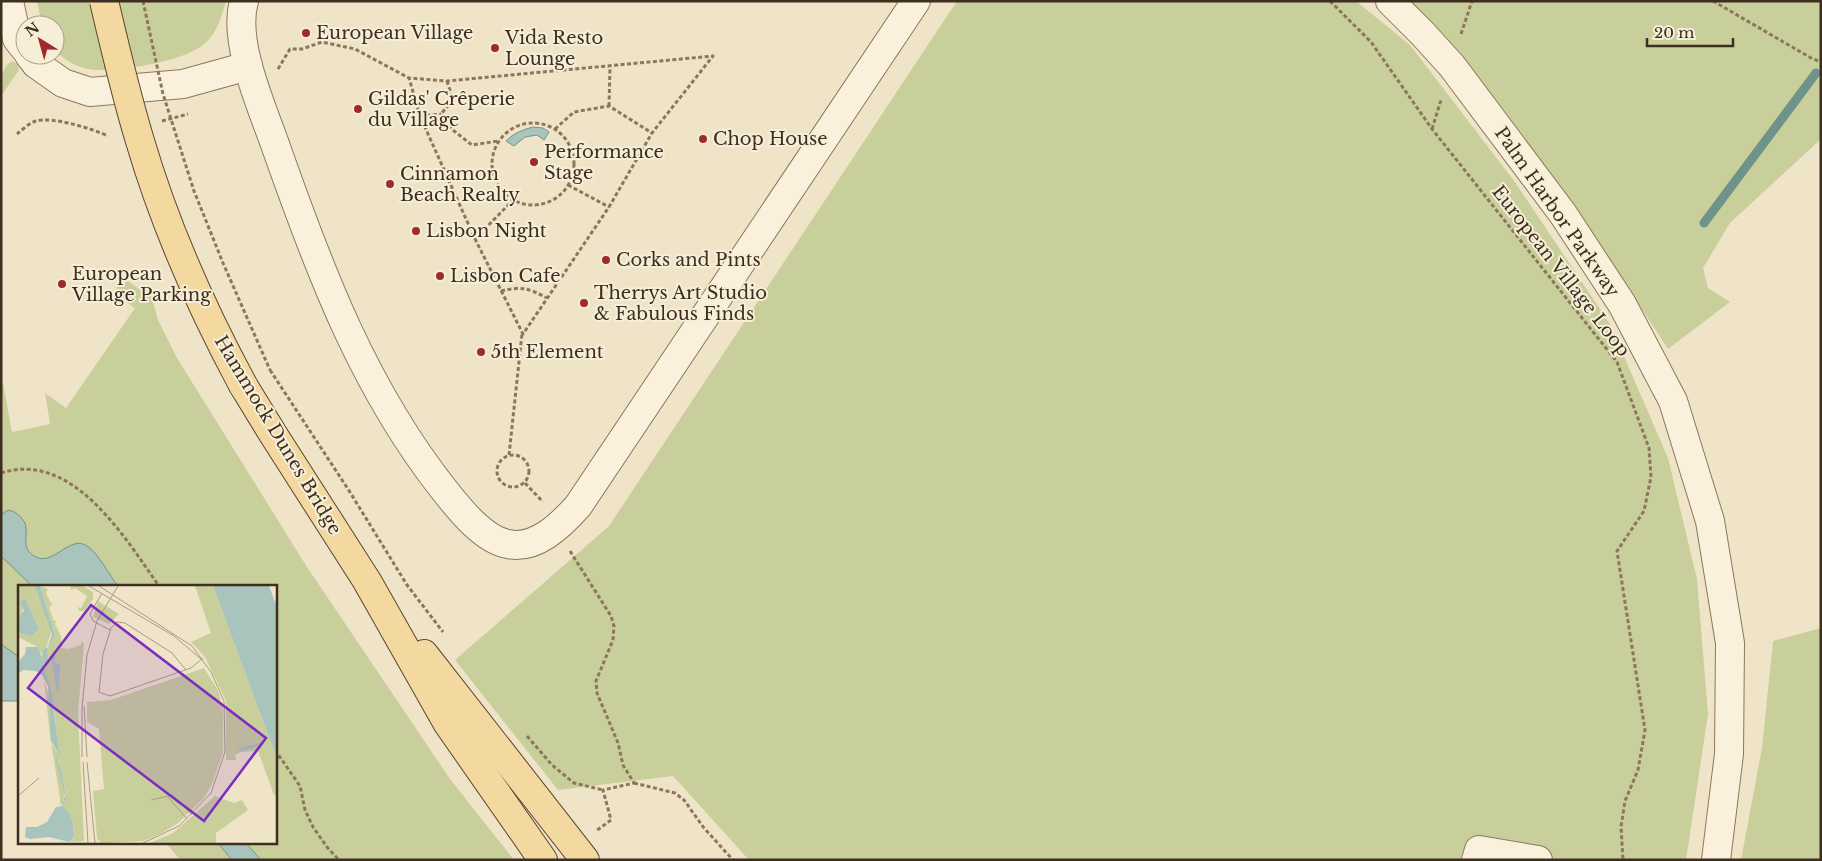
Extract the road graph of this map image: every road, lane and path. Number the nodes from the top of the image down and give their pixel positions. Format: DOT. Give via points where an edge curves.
graph roads {
  1 [pos="9,1"];
  2 [pos="104,1"];
  3 [pos="143,1"];
  4 [pos="244,1"];
  5 [pos="916,1"];
  6 [pos="1330,1"];
  7 [pos="1390,1"];
  8 [pos="1713,1"];
  9 [pos="15,30"];
  10 [pos="355,49"];
  11 [pos="1821,62"];
  12 [pos="37,65"];
  13 [pos="248,66"];
  14 [pos="610,67"];
  15 [pos="409,78"];
  16 [pos="447,81"];
  17 [pos="609,106"];
  18 [pos="442,114"];
  19 [pos="420,116"];
  20 [pos="555,129"];
  21 [pos="652,133"];
  22 [pos="498,141"];
  23 [pos="568,185"];
  24 [pos="513,200"];
  25 [pos="609,207"];
  26 [pos="475,239"];
  27 [pos="501,291"];
  28 [pos="547,298"];
  29 [pos="522,334"];
  30 [pos="509,455"];
  31 [pos="1,473"];
  32 [pos="524,483"];
  33 [pos="553,517"];
  34 [pos="367,581"];
  35 [pos="158,585"];
  36 [pos="448,637"];
  37 [pos="523,731"];
  38 [pos="276,751"];
  39 [pos="634,783"];
  40 [pos="603,790"];
  41 [pos="593,833"];
  42 [pos="339,860"];
  43 [pos="543,860"];
  44 [pos="585,860"];
  45 [pos="733,860"];
  46 [pos="1476,860"];
  47 [pos="1538,860"];
  48 [pos="1623,860"];
  49 [pos="1716,860"];
  1 -- 9 [label="street"];
  2 -- 34 [label="main road, Hammock Dunes Bridge, bridge" via="140,141 187,269 222,346 272,434"];
  3 -- 36 [label="path, bridge" via="163,94 194,191 270,370 407,584"];
  4 -- 13 [label="street" via="241,31"];
  5 -- 33 [label="street" via="578,506"];
  6 -- 48 [label="path, European Village Loop" via="1371,42 1432,129 1617,362 1649,448 1651,477 1644,511 1617,551 1645,730 1638,770 1625,801"];
  7 -- 49 [label="street, Palm Harbor Parkway" via="1452,66 1563,214 1622,304 1673,401 1710,521 1730,643 1729,754"];
  8 -- 11 [label="path"];
  10 -- 15 [label="path"];
  12 -- 13 [label="street" via="63,83 90,92 183,84"];
  13 -- 33 [label="street" via="300,216 338,311 357,352 414,449 468,518 503,543 518,545 537,540"];
  14 -- 16 [label="path"];
  14 -- 17 [label="path"];
  14 -- 21 [label="path" via="713,56"];
  15 -- 16 [label="path"];
  15 -- 19 [label="path"];
  16 -- 18 [label="path" via="454,100"];
  17 -- 20 [label="path" via="574,112"];
  17 -- 21 [label="path"];
  18 -- 19 [label="path"];
  18 -- 22 [label="path" via="454,131 472,145"];
  19 -- 26 [label="path"];
  20 -- 22 [label="path" via="544,124 518,125"];
  20 -- 23 [label="path" via="565,137 573,155 573,173"];
  21 -- 25 [label="path"];
  22 -- 24 [label="path" via="492,157 492,174 496,185"];
  23 -- 24 [label="path" via="555,198 537,205"];
  23 -- 25 [label="path"];
  24 -- 26 [label="path"];
  25 -- 28 [label="path"];
  26 -- 27 [label="path"];
  27 -- 28 [label="path" via="518,287"];
  27 -- 29 [label="path"];
  28 -- 29 [label="path"];
  29 -- 30 [label="path"];
  30 -- 32 [label="path" via="520,455 528,463 529,473"];
  30 -- 32 [label="path" via="500,460 497,476 509,487"];
  31 -- 35 [label="path" via="29,469 53,475 75,488 110,518"];
  32 -- 33 [label="path"];
  33 -- 39 [label="path" via="568,548 611,616 613,640 596,681 623,765"];
  34 -- 43 [label="main road, Hammock Dunes Bridge" via="448,724"];
  34 -- 44 [label="main road, Hammock Dunes Bridge"];
  37 -- 40 [label="path" via="552,765 574,783"];
  38 -- 42 [label="path" via="300,786 313,827"];
  39 -- 40 [label="path"];
  39 -- 45 [label="path" via="675,793"];
  40 -- 41 [label="path" via="611,820"];
  46 -- 47 [label="street" via="1479,850"];
}
